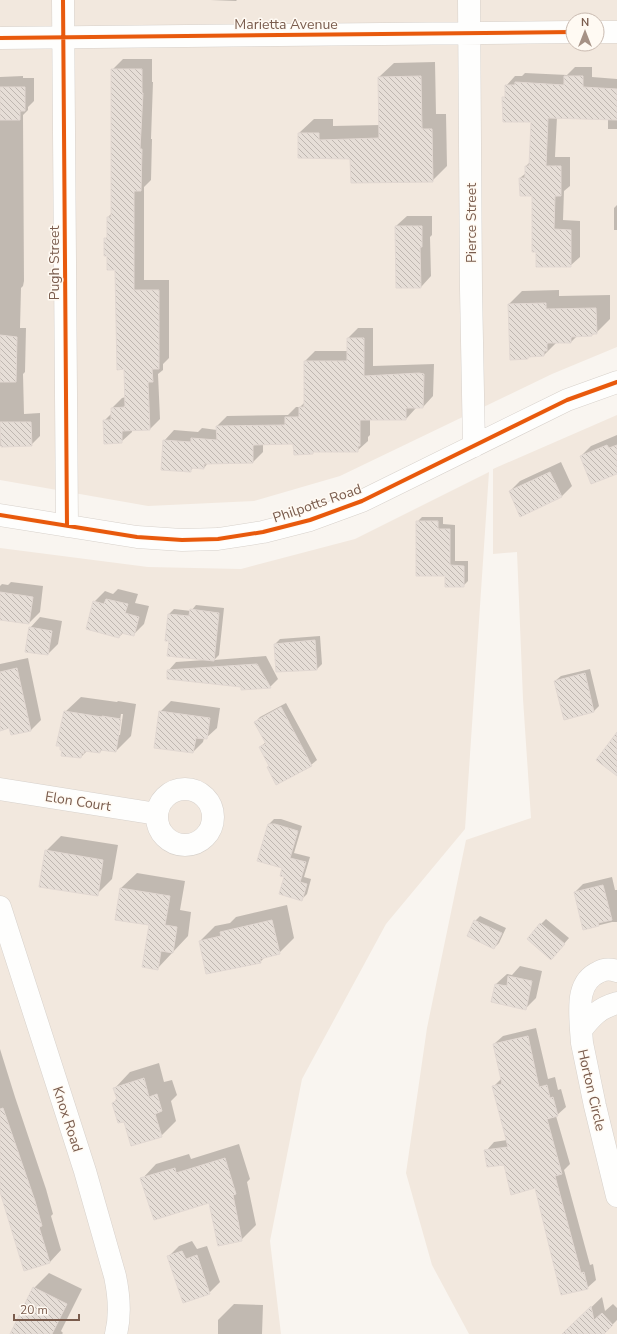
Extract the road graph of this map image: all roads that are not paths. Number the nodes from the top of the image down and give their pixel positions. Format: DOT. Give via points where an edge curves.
graph roads {
  1 [pos="63,0"];
  2 [pos="469,0"];
  3 [pos="565,32"];
  4 [pos="605,32"];
  5 [pos="617,32"];
  6 [pos="470,33"];
  7 [pos="0,38"];
  8 [pos="64,38"];
  9 [pos="617,382"];
  10 [pos="474,446"];
  11 [pos="0,515"];
  12 [pos="67,526"];
  13 [pos="0,789"];
  14 [pos="157,814"];
  15 [pos="0,907"];
  16 [pos="617,971"];
  17 [pos="617,1003"];
  18 [pos="581,1030"];
  19 [pos="617,1196"];
  20 [pos="116,1334"];
  1 -- 8 [label="street, Pugh Street"];
  2 -- 6 [label="street, Pierce Street"];
  3 -- 6 [label="street, Marietta Avenue"];
  4 -- 5 [label="street"];
  6 -- 8 [label="street, Marietta Avenue"];
  6 -- 10 [label="street, Pierce Street"];
  7 -- 8 [label="street, Marietta Avenue"];
  8 -- 12 [label="street, Pugh Street"];
  9 -- 10 [label="street, Philpotts Road" via="567,400"];
  10 -- 12 [label="street, Philpotts Road" via="362,501 310,520 263,532 218,539 182,540 137,537"];
  11 -- 12 [label="street, Philpotts Road"];
  13 -- 14 [label="street, Elon Court"];
  15 -- 20 [label="street, Knox Road" via="116,1276 120,1319"];
  16 -- 18 [label="street, Horton Circle" via="602,970 591,975 584,984 580,1010"];
  17 -- 18 [label="street, Horton Circle" via="600,1009"];
  18 -- 19 [label="street, Horton Circle" via="589,1078"];
}
